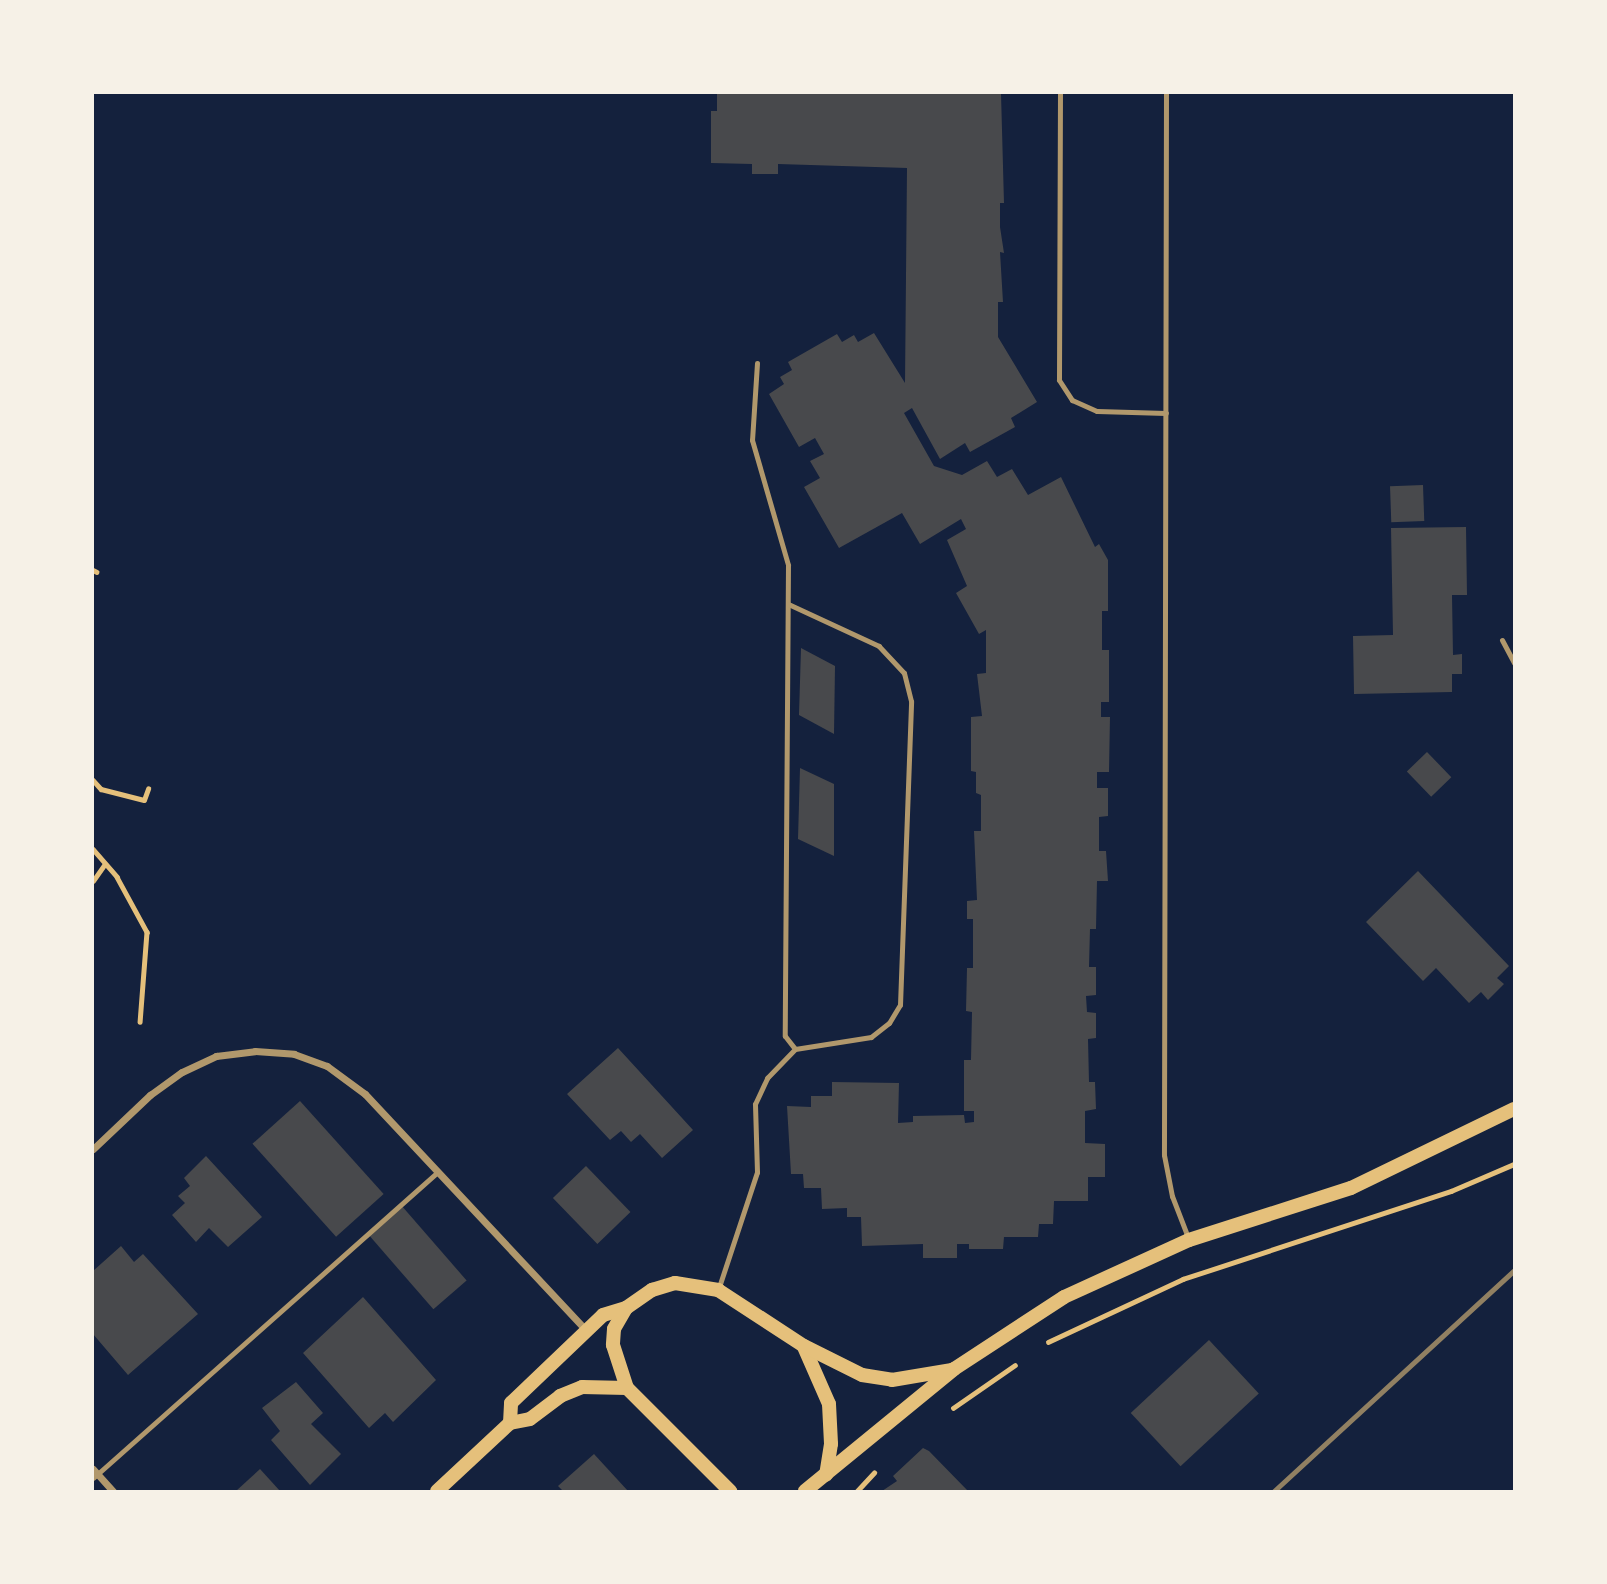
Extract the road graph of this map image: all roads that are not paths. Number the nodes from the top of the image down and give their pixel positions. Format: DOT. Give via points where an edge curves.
graph roads {
  1 [pos="1059,93"];
  2 [pos="1166,93"];
  3 [pos="757,363"];
  4 [pos="1166,413"];
  5 [pos="788,604"];
  6 [pos="1502,640"];
  7 [pos="1514,663"];
  8 [pos="795,1049"];
  9 [pos="1514,1109"];
  10 [pos="93,1149"];
  11 [pos="438,1172"];
  12 [pos="1189,1240"];
  13 [pos="718,1290"];
  14 [pos="626,1308"];
  15 [pos="586,1331"];
  16 [pos="804,1346"];
  17 [pos="954,1369"];
  18 [pos="627,1388"];
  19 [pos="510,1423"];
  20 [pos="94,1474"];
  21 [pos="826,1475"];
  22 [pos="113,1491"];
  23 [pos="436,1491"];
  24 [pos="730,1491"];
  25 [pos="804,1491"];
  1 -- 4 [label="lane" via="1059,380 1072,400 1097,411"];
  2 -- 4 [label="lane"];
  3 -- 5 [label="lane" via="752,440 789,565"];
  4 -- 12 [label="lane" via="1164,1155 1172,1196"];
  5 -- 8 [label="lane" via="785,1036"];
  5 -- 8 [label="lane" via="879,646 904,673 911,701 900,1005 889,1023 871,1037"];
  6 -- 7 [label="lane"];
  8 -- 13 [label="lane" via="767,1078 755,1104 757,1172"];
  9 -- 12 [label="main road" via="1351,1188"];
  10 -- 11 [label="street" via="181,1072 216,1056 255,1051 294,1054 327,1066 365,1094"];
  11 -- 15 [label="street"];
  11 -- 20 [label="lane"];
  12 -- 17 [label="main road" via="1046,1307"];
  13 -- 14 [label="main road" via="676,1283 652,1290"];
  13 -- 16 [label="main road"];
  14 -- 15 [label="main road" via="603,1315"];
  14 -- 18 [label="main road" via="614,1329 613,1345"];
  15 -- 19 [label="main road" via="511,1403"];
  16 -- 17 [label="main road" via="876,1378 907,1378"];
  16 -- 21 [label="main road" via="829,1404 831,1444"];
  17 -- 21 [label="main road"];
  18 -- 19 [label="main road" via="582,1387 560,1396 530,1419"];
  18 -- 24 [label="main road"];
  19 -- 23 [label="main road"];
  20 -- 22 [label="street"];
  21 -- 25 [label="main road"];
}
